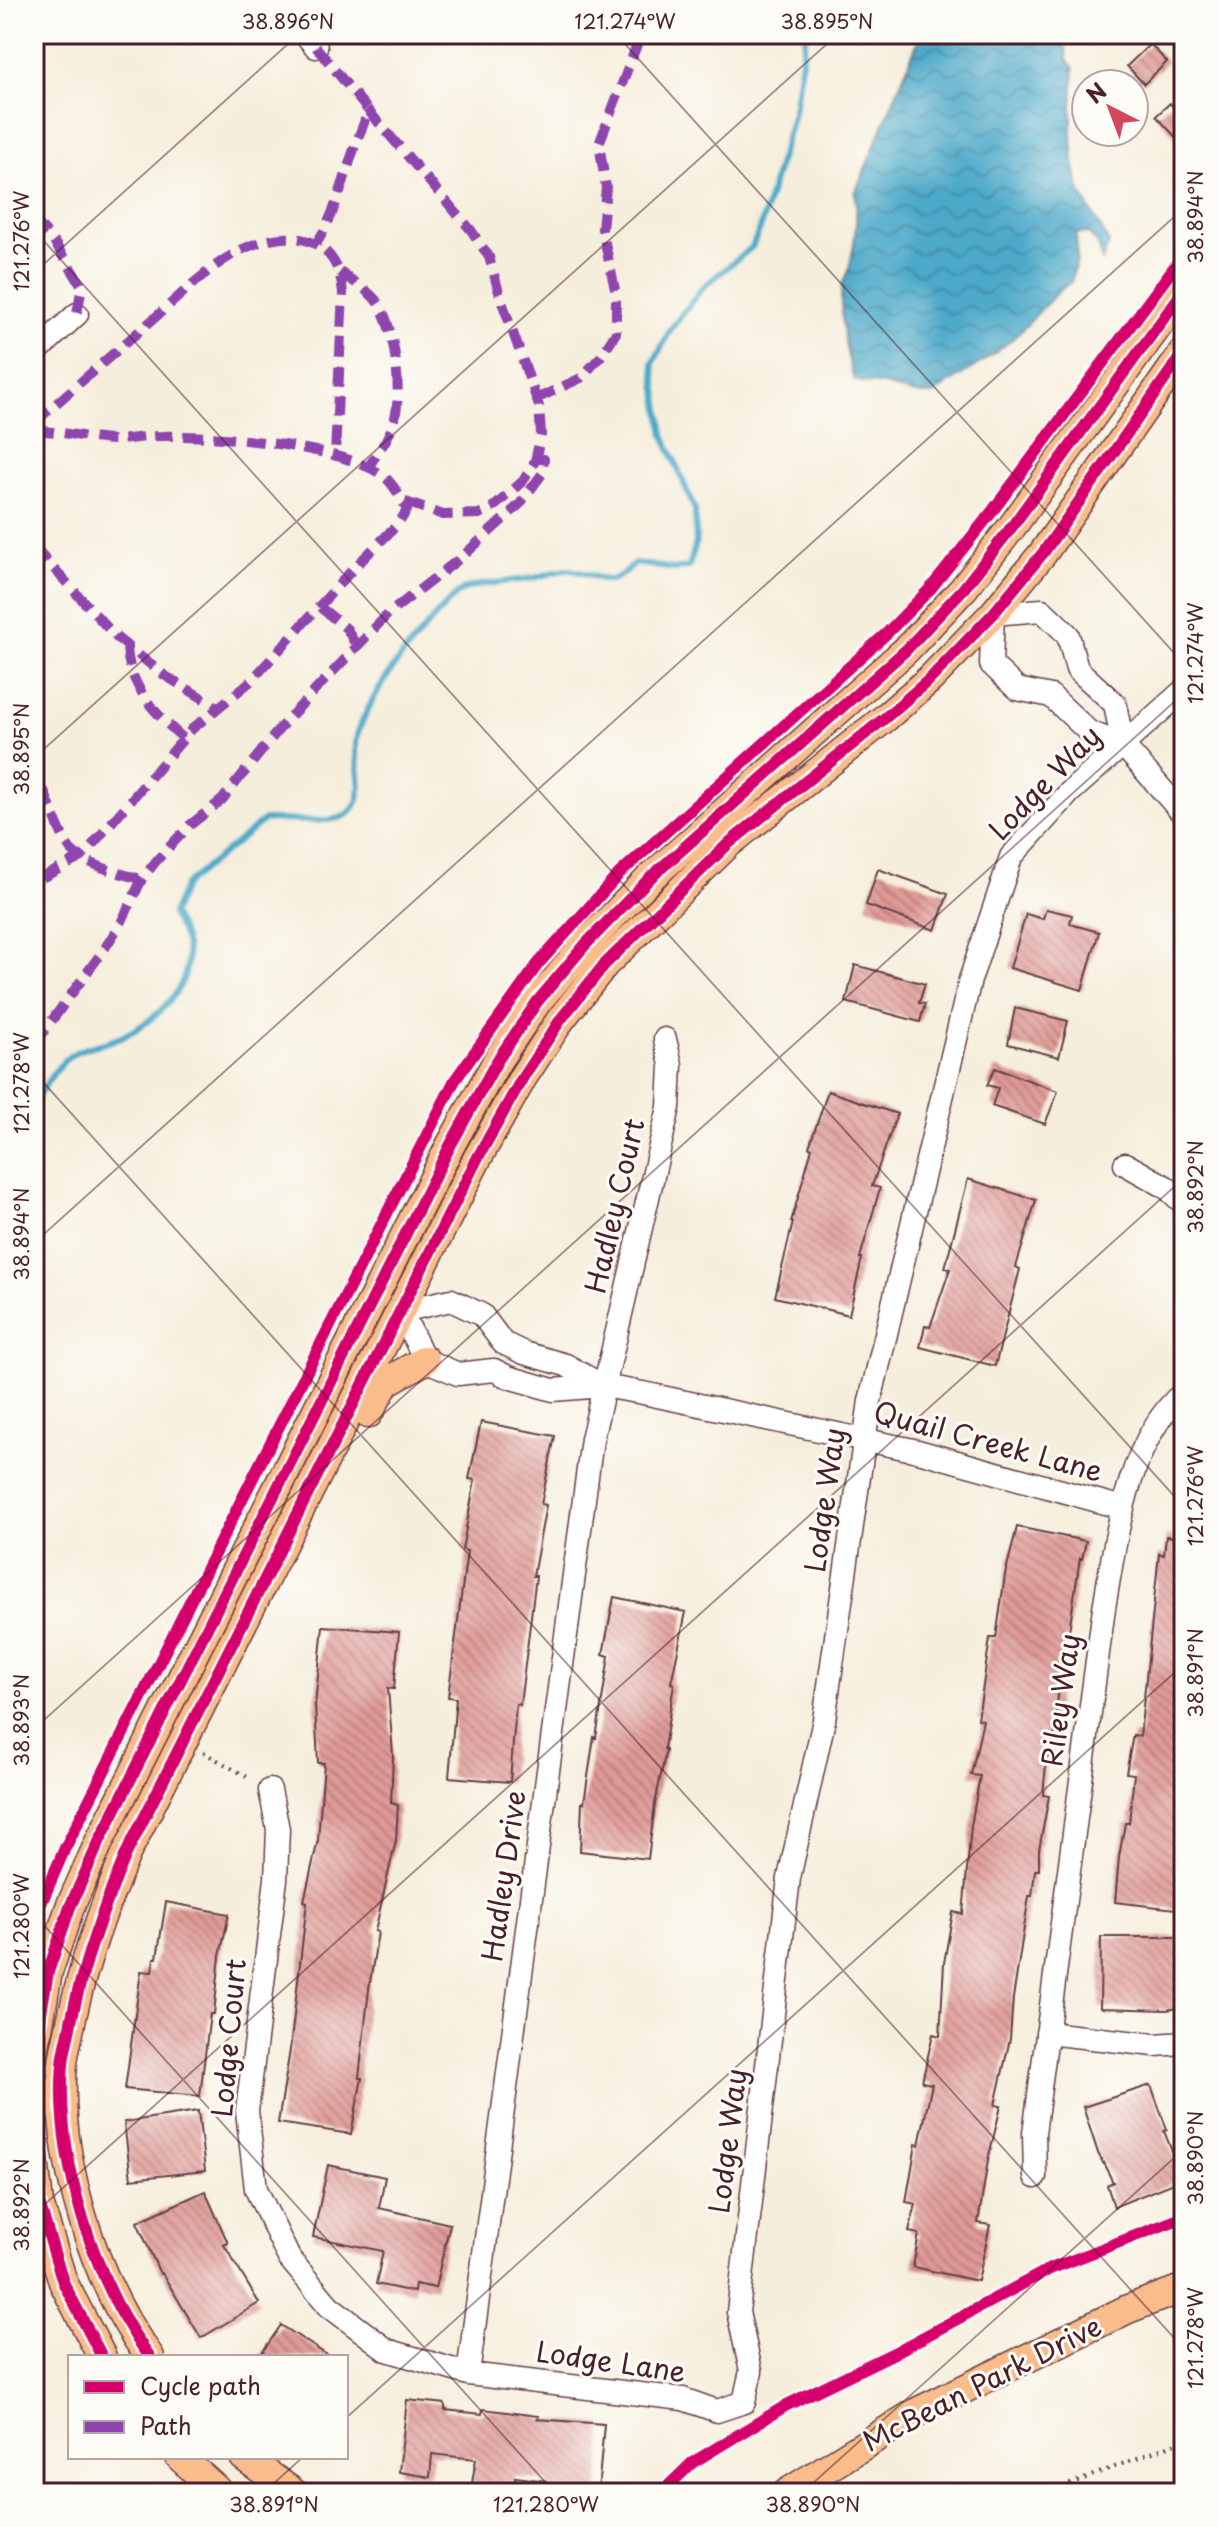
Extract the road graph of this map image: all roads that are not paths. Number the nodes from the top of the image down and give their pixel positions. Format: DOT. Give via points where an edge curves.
graph roads {
  1 [pos="1184,290"];
  2 [pos="77,314"];
  3 [pos="1184,352"];
  4 [pos="34,354"];
  5 [pos="964,588"];
  6 [pos="993,614"];
  7 [pos="1077,669"];
  8 [pos="1184,690"];
  9 [pos="1051,696"];
  10 [pos="1123,745"];
  11 [pos="1184,815"];
  12 [pos="665,1039"];
  13 [pos="1125,1164"];
  14 [pos="1184,1204"];
  15 [pos="373,1299"];
  16 [pos="401,1311"];
  17 [pos="503,1343"];
  18 [pos="425,1360"];
  19 [pos="494,1370"];
  20 [pos="603,1386"];
  21 [pos="1184,1392"];
  22 [pos="864,1440"];
  23 [pos="1123,1508"];
  24 [pos="251,1606"];
  25 [pos="270,1790"];
  26 [pos="1047,2033"];
  27 [pos="1184,2043"];
  28 [pos="34,2053"];
  29 [pos="34,2158"];
  30 [pos="1035,2177"];
  31 [pos="1184,2288"];
  32 [pos="101,2355"];
  33 [pos="148,2355"];
  34 [pos="468,2374"];
  35 [pos="744,2402"];
  36 [pos="182,2459"];
  37 [pos="247,2459"];
  38 [pos="220,2493"];
  39 [pos="294,2493"];
  40 [pos="787,2493"];
  1 -- 5 [label="main road"];
  2 -- 4 [label="street"];
  3 -- 6 [label="main road" via="1043,553"];
  5 -- 6 [label="main road"];
  5 -- 15 [label="main road" via="906,650 650,878 546,991 497,1061"];
  6 -- 7 [label="street" via="1042,610 1068,635"];
  6 -- 9 [label="street" via="991,664 1017,689"];
  6 -- 16 [label="main road" via="885,718 729,843 604,965 523,1077"];
  7 -- 9 [label="street"];
  7 -- 10 [label="street" via="1115,704"];
  8 -- 10 [label="street, Lodge Way"];
  9 -- 10 [label="street" via="1089,732"];
  10 -- 11 [label="street"];
  10 -- 22 [label="street, Lodge Way" via="1069,793 1011,857 970,980"];
  12 -- 20 [label="street, Hadley Court" via="671,1065 669,1107"];
  13 -- 14 [label="street"];
  15 -- 16 [label="main road"];
  15 -- 28 [label="main road" via="76,1893 48,1972"];
  16 -- 17 [label="street" via="451,1300 482,1315"];
  16 -- 18 [label="street"];
  16 -- 24 [label="main road"];
  17 -- 19 [label="street"];
  17 -- 20 [label="street" via="566,1365"];
  18 -- 19 [label="street" via="458,1374"];
  18 -- 24 [label="main road" via="386,1382 324,1498"];
  19 -- 20 [label="street" via="553,1390"];
  20 -- 22 [label="street, Quail Creek Lane"];
  20 -- 34 [label="street, Hadley Drive"];
  21 -- 23 [label="street, Riley Way" via="1145,1446"];
  22 -- 23 [label="street, Quail Creek Lane"];
  22 -- 35 [label="street, Lodge Way" via="824,1720 789,1878 738,2312 751,2371"];
  23 -- 26 [label="street, Riley Way" via="1104,1608"];
  24 -- 33 [label="main road" via="99,1918 63,2063 64,2128 77,2200 99,2265"];
  25 -- 34 [label="street, Lodge Court" via="278,1829 276,1879 247,2111 256,2189 289,2258 329,2306 387,2350"];
  26 -- 27 [label="street" via="1155,2045"];
  26 -- 30 [label="street, Riley Way" via="1034,2133"];
  29 -- 32 [label="main road" via="39,2203 63,2282"];
  31 -- 40 [label="main road, McBean Park Drive" via="1128,2309 917,2412"];
  34 -- 35 [label="street, Lodge Lane" via="683,2399 717,2411"];
  36 -- 38 [label="main road"];
  37 -- 39 [label="main road"];
}
